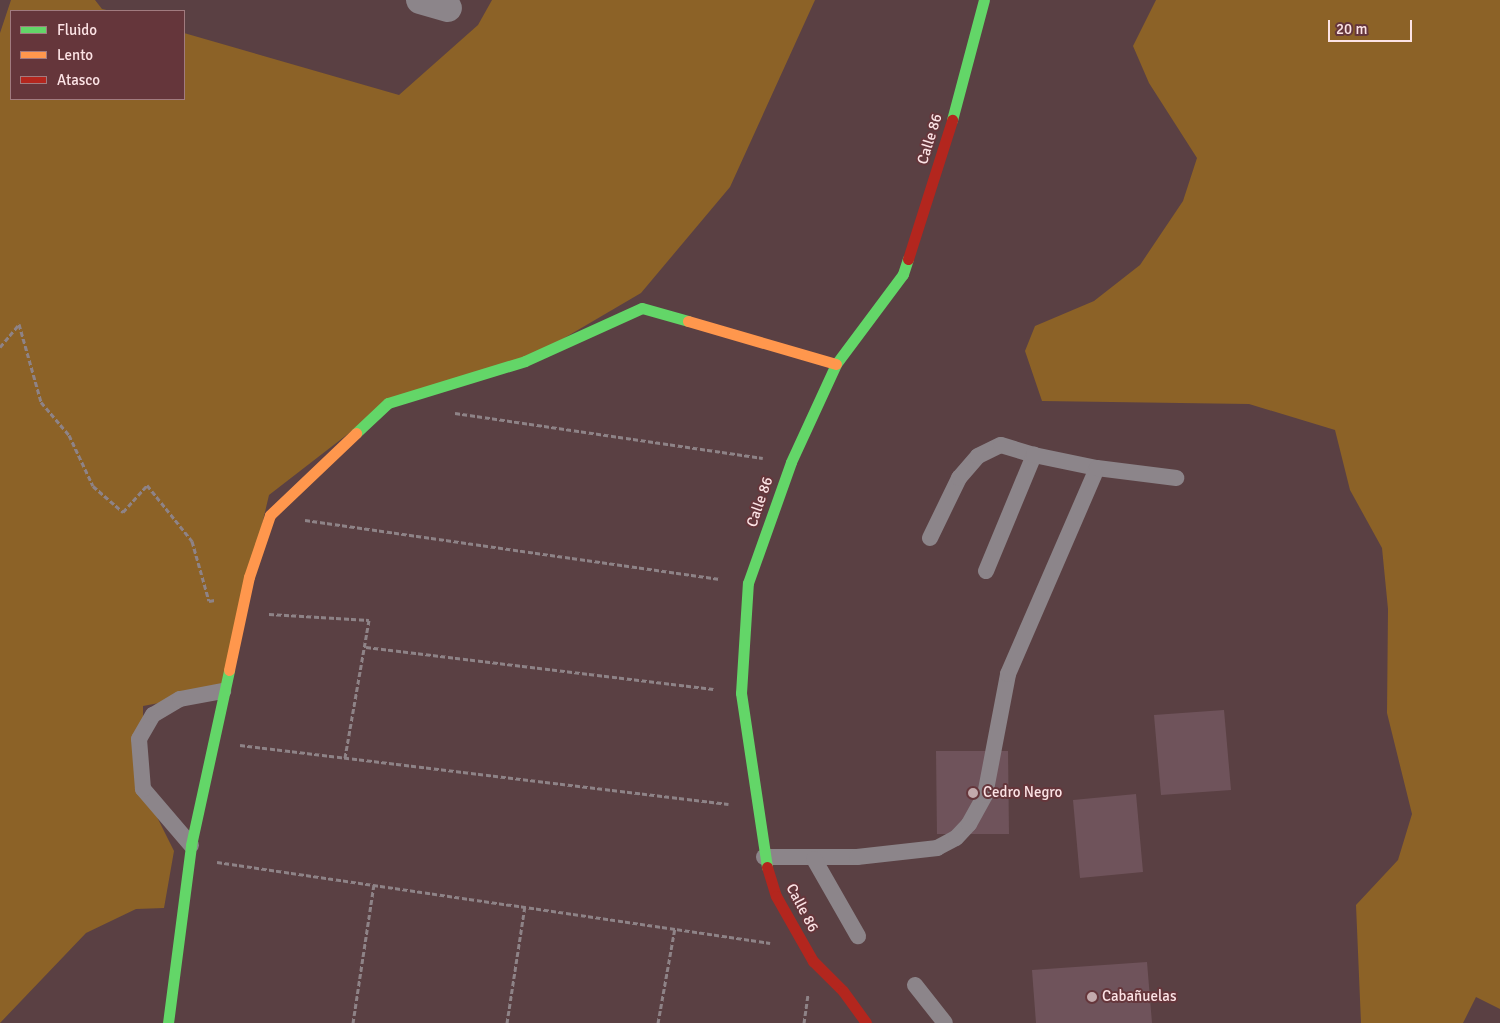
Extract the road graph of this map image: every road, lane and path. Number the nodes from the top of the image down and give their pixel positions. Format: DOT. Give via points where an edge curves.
graph roads {
  1 [pos="420,0"];
  2 [pos="984,0"];
  3 [pos="448,8"];
  4 [pos="0,347"];
  5 [pos="836,364"];
  6 [pos="447,411"];
  7 [pos="1034,456"];
  8 [pos="790,462"];
  9 [pos="1097,468"];
  10 [pos="1176,478"];
  11 [pos="270,515"];
  12 [pos="930,538"];
  13 [pos="986,571"];
  14 [pos="748,583"];
  15 [pos="246,600"];
  16 [pos="243,612"];
  17 [pos="366,647"];
  18 [pos="223,691"];
  19 [pos="741,693"];
  20 [pos="213,742"];
  21 [pos="346,758"];
  22 [pos="756,807"];
  23 [pos="191,852"];
  24 [pos="764,857"];
  25 [pos="814,859"];
  26 [pos="374,884"];
  27 [pos="525,906"];
  28 [pos="675,928"];
  29 [pos="858,936"];
  30 [pos="772,944"];
  31 [pos="915,985"];
  32 [pos="168,1023"];
  33 [pos="353,1023"];
  34 [pos="507,1023"];
  35 [pos="658,1023"];
  36 [pos="866,1023"];
  37 [pos="945,1023"];
  1 -- 3 [label="street"];
  2 -- 5 [label="street, Calle 86" via="951,123 903,274"];
  4 -- 15 [label="path" via="19,324 41,402 69,435 93,486 123,512 147,485 192,541 209,601"];
  5 -- 8 [label="street, Calle 86"];
  5 -- 11 [label="street" via="642,308 525,361 388,403"];
  6 -- 8 [label="path"];
  7 -- 9 [label="lane"];
  7 -- 12 [label="lane" via="1001,445 978,456 959,478"];
  7 -- 13 [label="lane"];
  8 -- 14 [label="street, Calle 86"];
  9 -- 10 [label="lane"];
  9 -- 25 [label="lane" via="1008,674 988,784 969,824 956,838 937,848"];
  11 -- 14 [label="path"];
  11 -- 15 [label="street" via="249,577"];
  14 -- 19 [label="street, Calle 86"];
  15 -- 16 [label="street"];
  16 -- 17 [label="path" via="369,620"];
  16 -- 18 [label="street"];
  17 -- 19 [label="path"];
  17 -- 21 [label="path"];
  18 -- 20 [label="street"];
  18 -- 23 [label="lane" via="180,699 153,715 139,739 143,789"];
  19 -- 22 [label="street, Calle 86"];
  20 -- 21 [label="path"];
  20 -- 23 [label="street"];
  21 -- 22 [label="path"];
  22 -- 24 [label="street, Calle 86"];
  23 -- 26 [label="path"];
  23 -- 32 [label="street"];
  24 -- 25 [label="lane"];
  24 -- 36 [label="street, Calle 86" via="776,896 813,962 843,992"];
  25 -- 29 [label="lane"];
  26 -- 27 [label="path"];
  26 -- 33 [label="path"];
  27 -- 28 [label="path"];
  27 -- 34 [label="path"];
  28 -- 30 [label="path"];
  28 -- 35 [label="path"];
  31 -- 37 [label="lane"];
}
